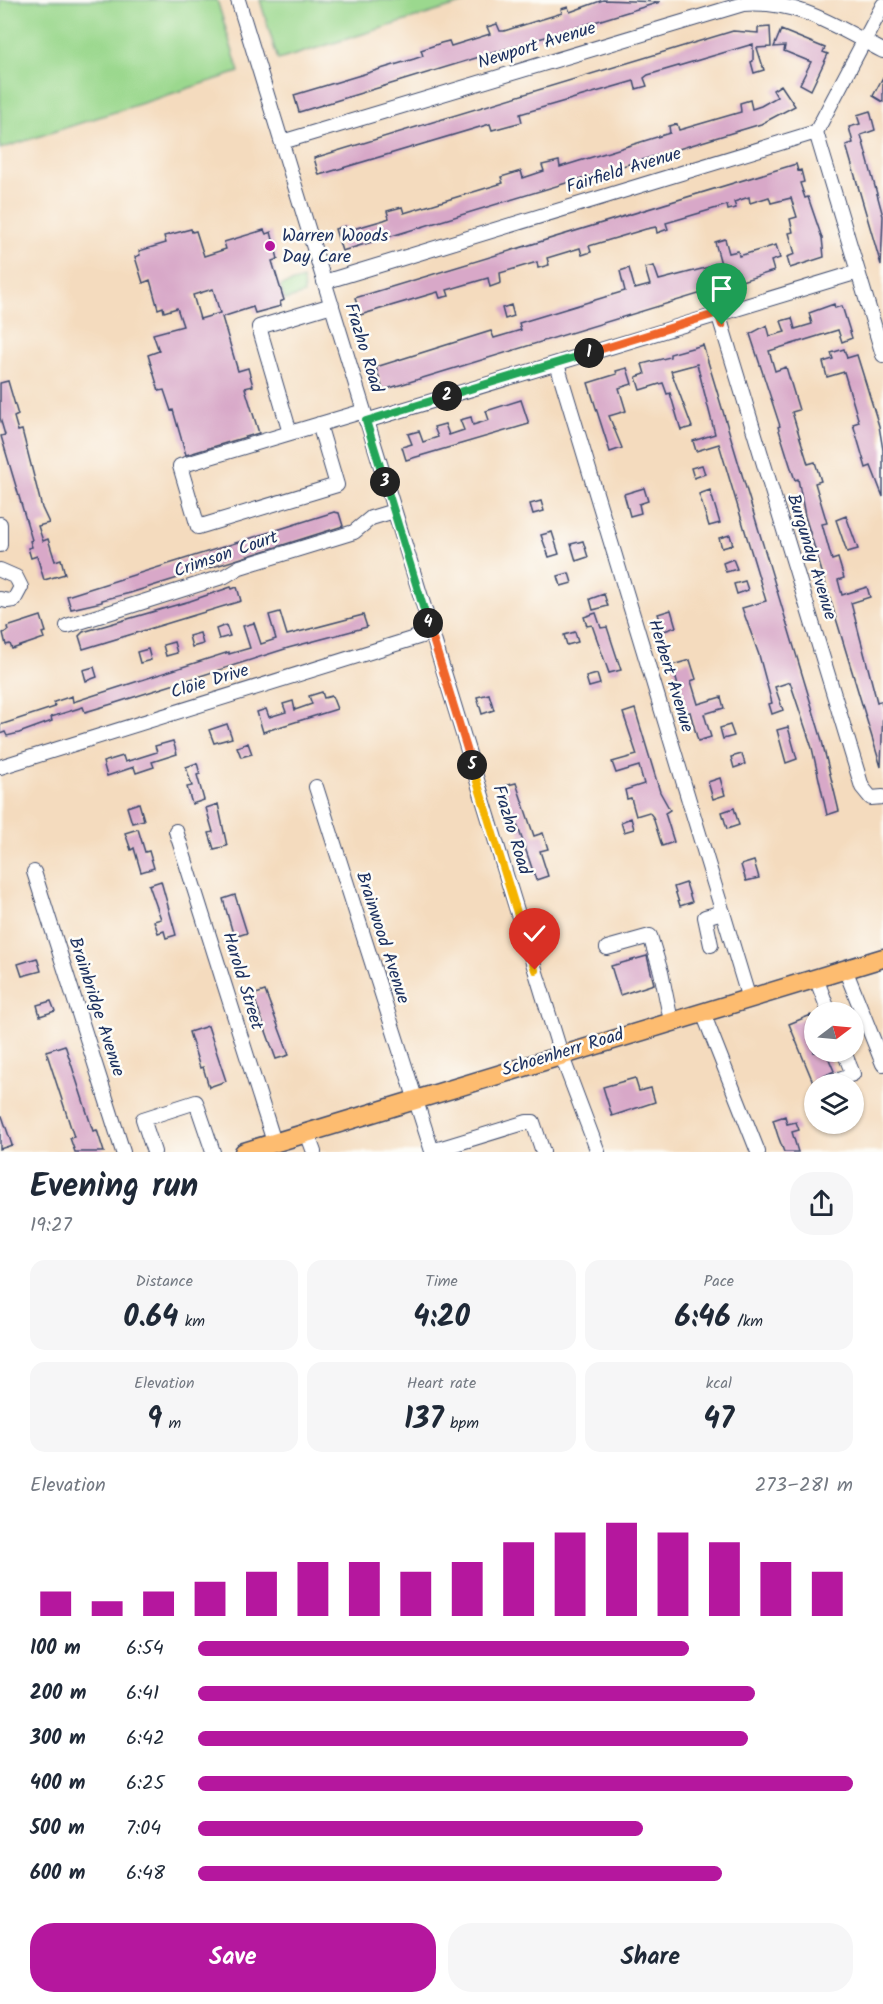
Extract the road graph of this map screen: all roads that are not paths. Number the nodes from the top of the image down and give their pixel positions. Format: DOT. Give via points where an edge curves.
graph roads {
  1 [pos="238,0"];
  2 [pos="883,5"];
  3 [pos="864,41"];
  4 [pos="883,51"];
  5 [pos="816,132"];
  6 [pos="282,142"];
  7 [pos="858,272"];
  8 [pos="324,282"];
  9 [pos="332,305"];
  10 [pos="718,313"];
  11 [pos="883,355"];
  12 [pos="557,363"];
  13 [pos="365,416"];
  14 [pos="319,424"];
  15 [pos="290,433"];
  16 [pos="394,511"];
  17 [pos="0,524"];
  18 [pos="0,545"];
  19 [pos="0,570"];
  20 [pos="0,599"];
  21 [pos="67,626"];
  22 [pos="431,633"];
  23 [pos="0,767"];
  24 [pos="316,787"];
  25 [pos="883,797"];
  26 [pos="176,831"];
  27 [pos="34,872"];
  28 [pos="723,912"];
  29 [pos="711,945"];
  30 [pos="607,948"];
  31 [pos="883,958"];
  32 [pos="845,969"];
  33 [pos="816,978"];
  34 [pos="749,999"];
  35 [pos="825,1002"];
  36 [pos="703,1013"];
  37 [pos="671,1021"];
  38 [pos="561,1054"];
  39 [pos="883,1064"];
  40 [pos="415,1100"];
  41 [pos="307,1133"];
  42 [pos="273,1142"];
  43 [pos="251,1151"];
  44 [pos="123,1152"];
  45 [pos="154,1152"];
  46 [pos="213,1152"];
  47 [pos="314,1152"];
  48 [pos="431,1152"];
  49 [pos="543,1152"];
  50 [pos="598,1152"];
  51 [pos="758,1152"];
  1 -- 6 [label="street, Frazho Road"];
  2 -- 3 [label="street"];
  3 -- 4 [label="street"];
  3 -- 5 [label="street"];
  3 -- 6 [label="street, Newport Avenue" via="785,4 743,4"];
  5 -- 7 [label="street"];
  5 -- 8 [label="street, Fairfield Avenue"];
  6 -- 8 [label="street, Frazho Road"];
  7 -- 10 [label="street"];
  7 -- 11 [label="street"];
  8 -- 9 [label="street, Frazho Road"];
  9 -- 13 [label="street, Frazho Road"];
  9 -- 15 [label="street" via="259,327"];
  10 -- 12 [label="street"];
  10 -- 25 [label="street, Burgundy Avenue" via="862,787 871,798"];
  12 -- 13 [label="street"];
  12 -- 28 [label="street, Herbert Avenue"];
  13 -- 14 [label="street"];
  13 -- 16 [label="street, Frazho Road"];
  14 -- 15 [label="street"];
  14 -- 15 [label="street" via="338,485 198,527 180,466"];
  16 -- 21 [label="street, Crimson Court" via="371,518 354,532"];
  16 -- 22 [label="street, Frazho Road"];
  17 -- 18 [label="street"];
  19 -- 20 [label="street" via="16,577 21,587 14,600"];
  22 -- 23 [label="street, Cloie Drive"];
  22 -- 38 [label="street, Frazho Road"];
  24 -- 40 [label="street, Brainwood Avenue"];
  26 -- 42 [label="street, Harold Street"];
  27 -- 44 [label="street, Brainbridge Avenue"];
  28 -- 29 [label="street" via="705,918"];
  28 -- 34 [label="street, Herbert Avenue"];
  30 -- 37 [label="street" via="650,936"];
  31 -- 32 [label="main road, Schoenherr Road"];
  32 -- 33 [label="main road, Schoenherr Road"];
  32 -- 39 [label="street"];
  33 -- 34 [label="main road, Schoenherr Road"];
  33 -- 35 [label="street"];
  34 -- 36 [label="main road, Schoenherr Road"];
  36 -- 37 [label="main road, Schoenherr Road"];
  36 -- 51 [label="street"];
  37 -- 38 [label="main road, Schoenherr Road"];
  38 -- 40 [label="main road, Schoenherr Road"];
  38 -- 50 [label="street, Frazho Road"];
  40 -- 41 [label="main road, Schoenherr Road"];
  40 -- 48 [label="street, Brainwood Avenue"];
  41 -- 42 [label="main road, Schoenherr Road"];
  41 -- 47 [label="street"];
  42 -- 43 [label="main road, Schoenherr Road"];
  45 -- 46 [label="street" via="143,1119 196,1102"];
  48 -- 49 [label="street" via="527,1122 536,1126"];
}
